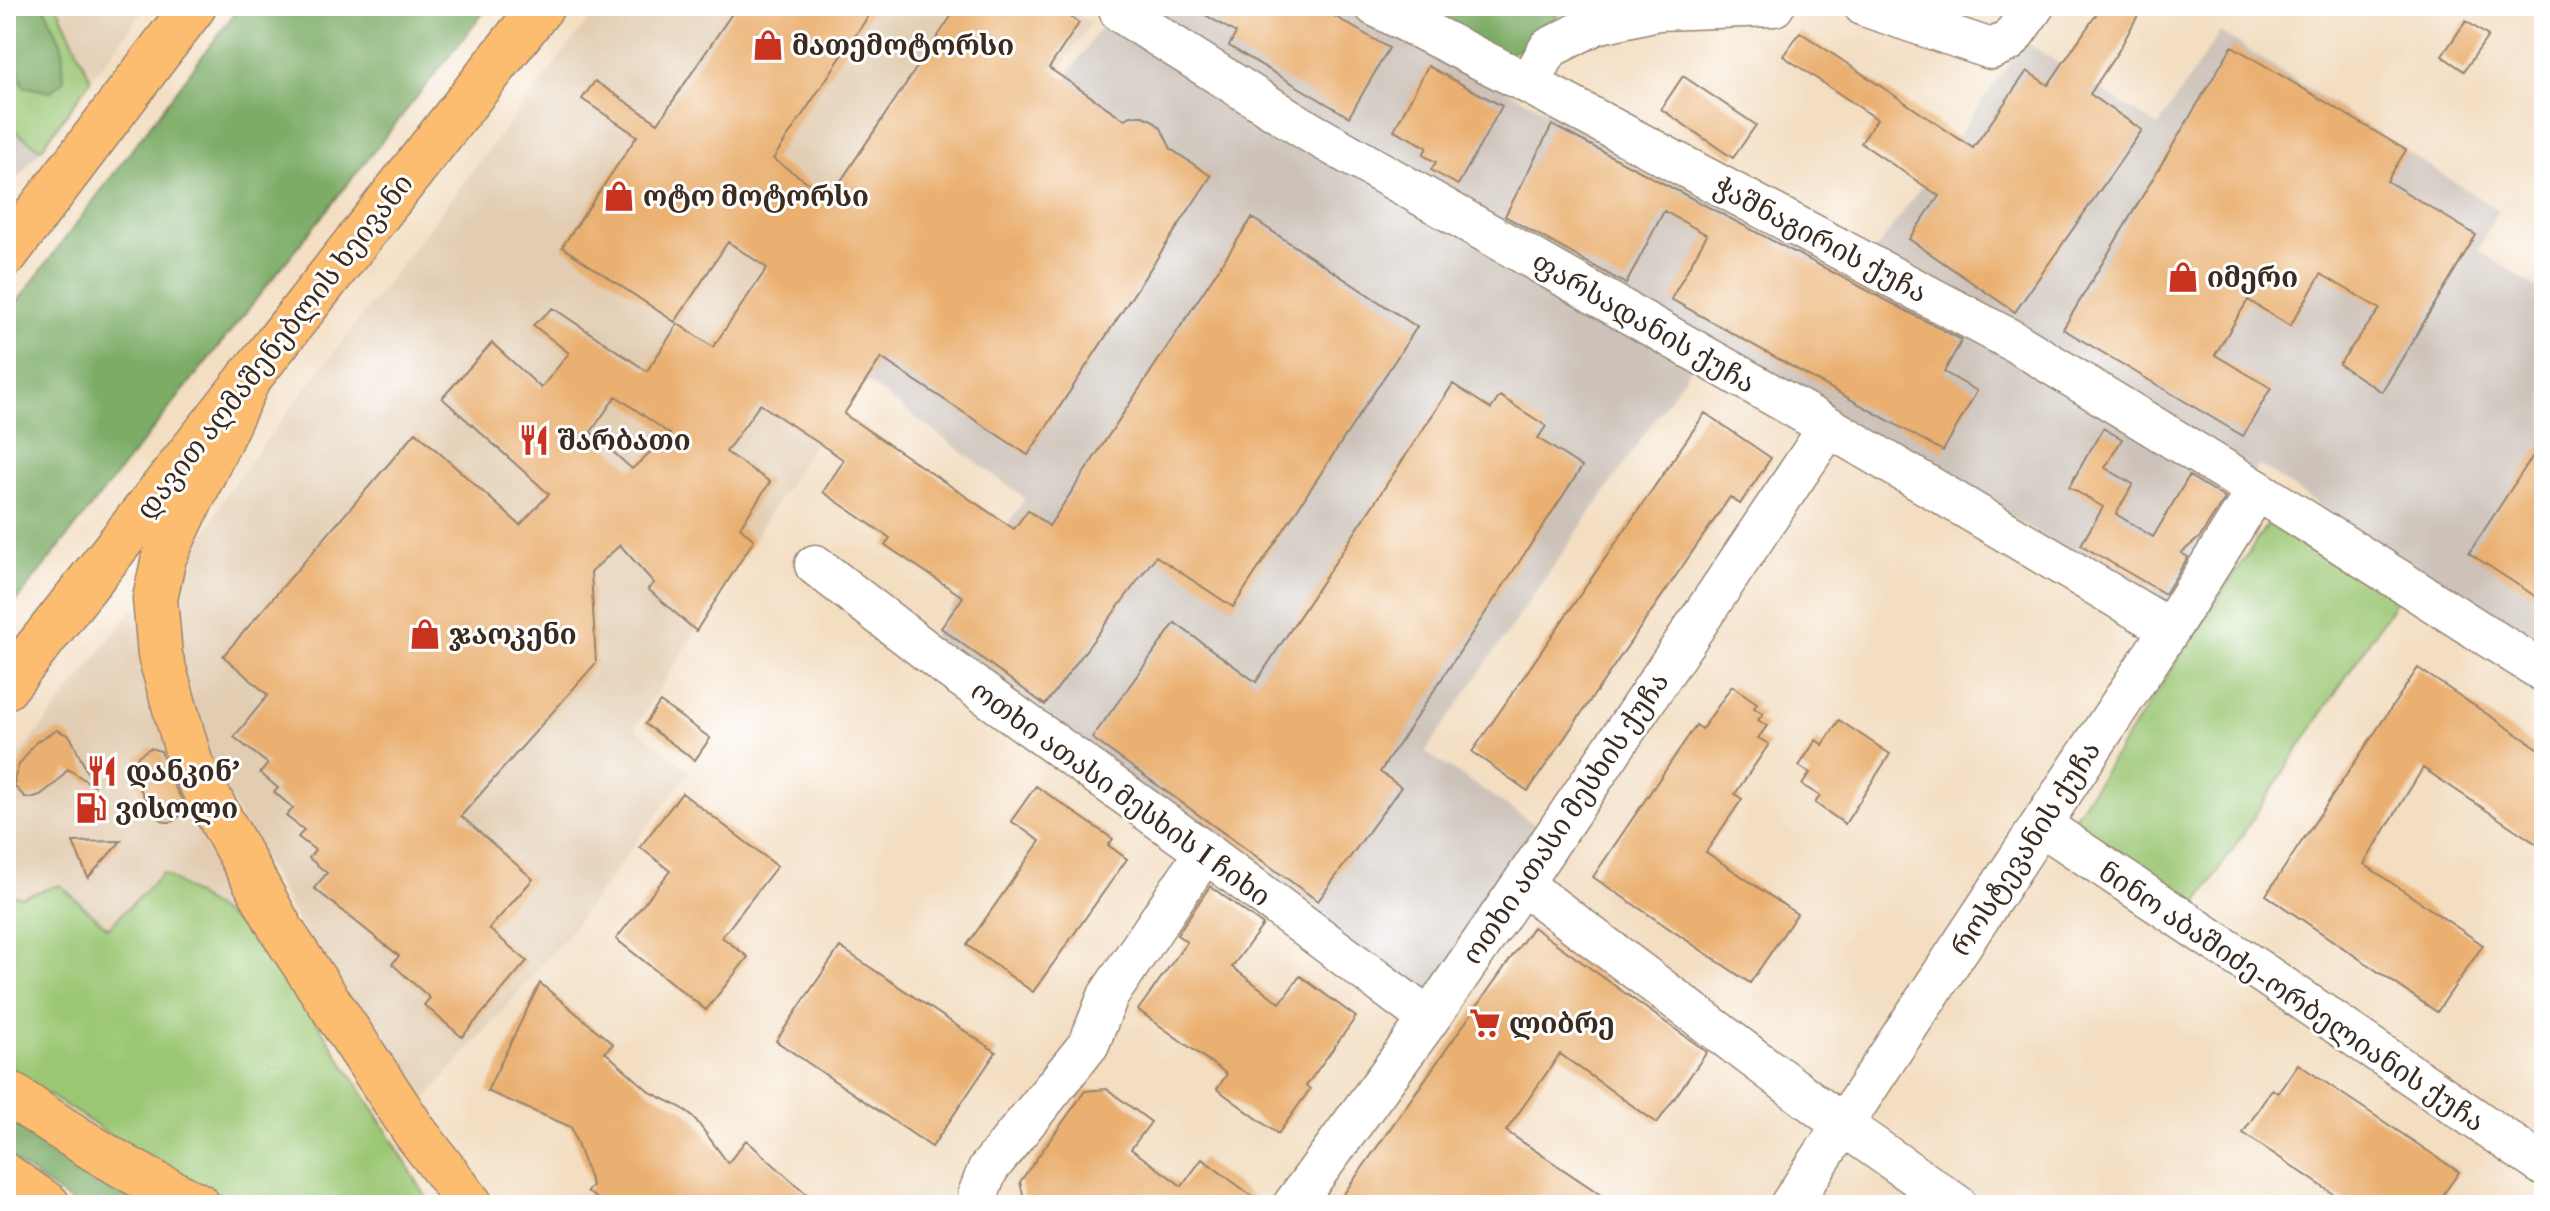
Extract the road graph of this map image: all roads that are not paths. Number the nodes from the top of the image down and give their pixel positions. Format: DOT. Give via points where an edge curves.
graph roads {
  1 [pos="194,6"];
  2 [pos="542,6"];
  3 [pos="1375,6"];
  4 [pos="1774,6"];
  5 [pos="1864,6"];
  6 [pos="2034,6"];
  7 [pos="1119,9"];
  8 [pos="1529,84"];
  9 [pos="20,230"];
  10 [pos="6,254"];
  11 [pos="250,376"];
  12 [pos="1829,427"];
  13 [pos="2257,490"];
  14 [pos="815,565"];
  15 [pos="2170,629"];
  16 [pos="2544,672"];
  17 [pos="6,687"];
  18 [pos="2041,825"];
  19 [pos="1205,852"];
  20 [pos="1522,884"];
  21 [pos="1429,1019"];
  22 [pos="6,1091"];
  23 [pos="1844,1126"];
  24 [pos="2544,1166"];
  25 [pos="6,1176"];
  26 [pos="48,1205"];
  27 [pos="198,1205"];
  28 [pos="471,1205"];
  29 [pos="977,1205"];
  30 [pos="1293,1205"];
  31 [pos="1790,1205"];
  32 [pos="1957,1205"];
  1 -- 9 [label="main road"];
  2 -- 11 [label="main road, დავით აღმაშენებლის ხეივანი"];
  3 -- 8 [label="street, ჭაშნაგირის ქუჩა"];
  4 -- 8 [label="street" via="1658,10 1596,24 1549,48"];
  5 -- 6 [label="street" via="1991,49 2009,41"];
  7 -- 12 [label="street, ფარსადანის ქუჩა" via="1310,132"];
  8 -- 13 [label="street, ჭაშნაგირის ქუჩა" via="2015,342"];
  9 -- 10 [label="main road"];
  11 -- 17 [label="main road, დავით აღმაშენებლის ხეივანი"];
  11 -- 28 [label="main road" via="164,557 155,599 160,655 191,765 282,931 415,1132"];
  12 -- 15 [label="street, ფარსადანის ქუჩა"];
  12 -- 20 [label="street, ოთხი ათასი მესხის ქუჩა"];
  13 -- 15 [label="street, როსტევანის ქუჩა"];
  13 -- 16 [label="street, ჭაშნაგირის ქუჩა"];
  14 -- 19 [label="street, ოთხი ათასი მესხის I ჩიხი"];
  15 -- 18 [label="street, როსტევანის ქუჩა"];
  18 -- 23 [label="street, როსტევანის ქუჩა"];
  18 -- 24 [label="street, ნინო აბაშიძე-ორბელიანის ქუჩა"];
  19 -- 21 [label="street, ოთხი ათასი მესხის I ჩიხი"];
  19 -- 29 [label="street" via="1108,996 1089,1044 988,1169"];
  20 -- 21 [label="street, ოთხი ათასი მესხის ქუჩა"];
  20 -- 23 [label="street"];
  21 -- 30 [label="street, ოთხი ათასი მესხის ქუჩა"];
  22 -- 27 [label="main road" via="145,1180"];
  23 -- 31 [label="street, როსტევანის ქუჩა"];
  23 -- 32 [label="street"];
  25 -- 26 [label="main road"];
}
